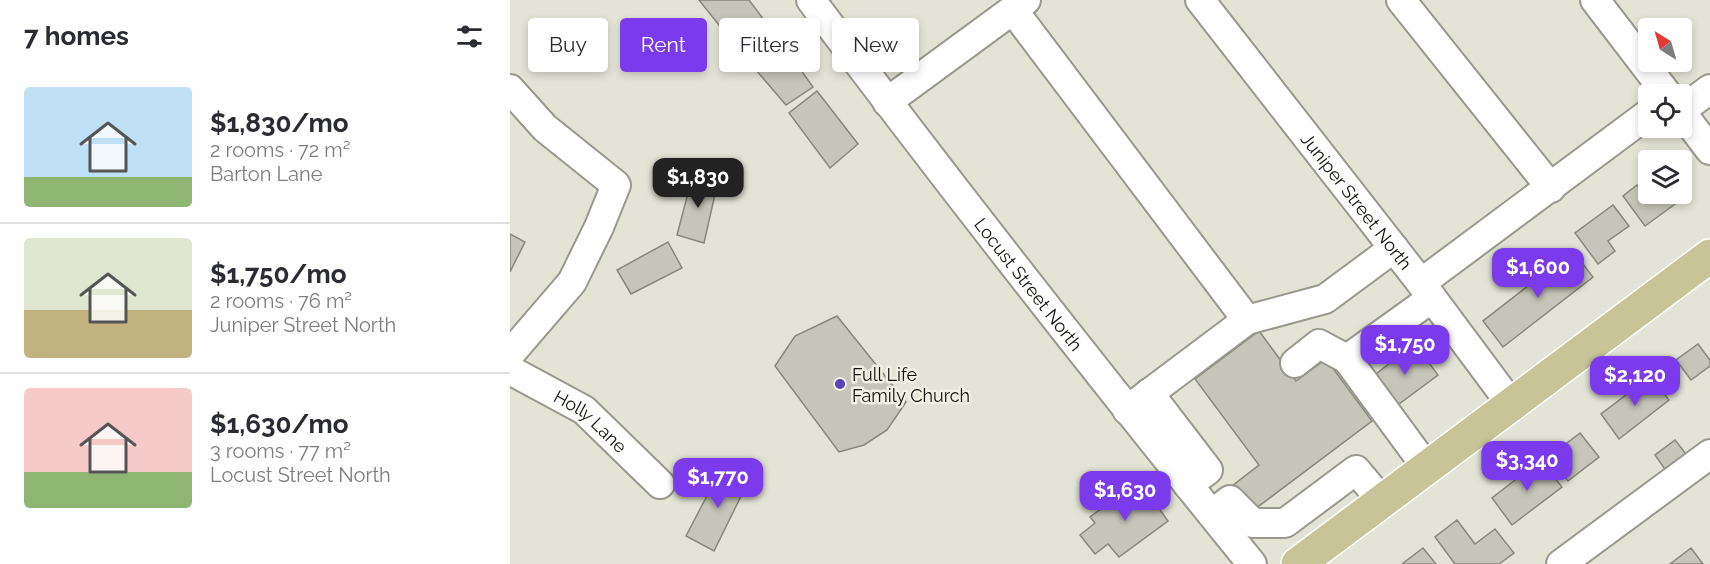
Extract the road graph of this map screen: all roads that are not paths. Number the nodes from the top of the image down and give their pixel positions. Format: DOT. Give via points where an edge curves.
graph roads {
  1 [pos="811,0"];
  2 [pos="1200,0"];
  3 [pos="1401,0"];
  4 [pos="1595,0"];
  5 [pos="1020,5"];
  6 [pos="1659,84"];
  7 [pos="510,89"];
  8 [pos="1710,89"];
  9 [pos="887,102"];
  10 [pos="1692,104"];
  11 [pos="1638,122"];
  12 [pos="1692,126"];
  13 [pos="1710,150"];
  14 [pos="1551,188"];
  15 [pos="1394,249"];
  16 [pos="1710,256"];
  17 [pos="1426,291"];
  18 [pos="1247,320"];
  19 [pos="510,354"];
  20 [pos="1347,359"];
  21 [pos="1295,363"];
  22 [pos="510,369"];
  23 [pos="1149,393"];
  24 [pos="1511,404"];
  25 [pos="1127,410"];
  26 [pos="1710,454"];
  27 [pos="1427,468"];
  28 [pos="660,484"];
  29 [pos="1188,485"];
  30 [pos="1383,501"];
  31 [pos="1221,507"];
  32 [pos="1252,564"];
  33 [pos="1298,564"];
  34 [pos="1561,564"];
  1 -- 9 [label="street, Locust Street North"];
  2 -- 15 [label="street, Juniper Street North"];
  3 -- 14 [label="street"];
  4 -- 6 [label="street"];
  5 -- 9 [label="street"];
  5 -- 18 [label="street"];
  7 -- 19 [label="street" via="545,128 616,185 572,282"];
  8 -- 10 [label="street"];
  9 -- 25 [label="street, Locust Street North"];
  11 -- 14 [label="street"];
  12 -- 13 [label="street"];
  14 -- 17 [label="street"];
  15 -- 17 [label="street, Juniper Street North"];
  15 -- 18 [label="street" via="1325,299"];
  16 -- 24 [label="main road"];
  17 -- 20 [label="street"];
  17 -- 24 [label="street, Juniper Street North"];
  18 -- 23 [label="street"];
  20 -- 21 [label="street" via="1319,344"];
  20 -- 27 [label="street"];
  22 -- 28 [label="street, Holly Lane" via="584,410"];
  23 -- 25 [label="street"];
  23 -- 29 [label="street" via="1208,470"];
  24 -- 27 [label="main road"];
  25 -- 29 [label="street, Locust Street North"];
  26 -- 34 [label="street"];
  27 -- 30 [label="main road"];
  29 -- 31 [label="street, Locust Street North"];
  30 -- 31 [label="street" via="1356,470 1285,523 1253,523"];
  30 -- 33 [label="main road"];
  31 -- 32 [label="street, Locust Street North"];
}
